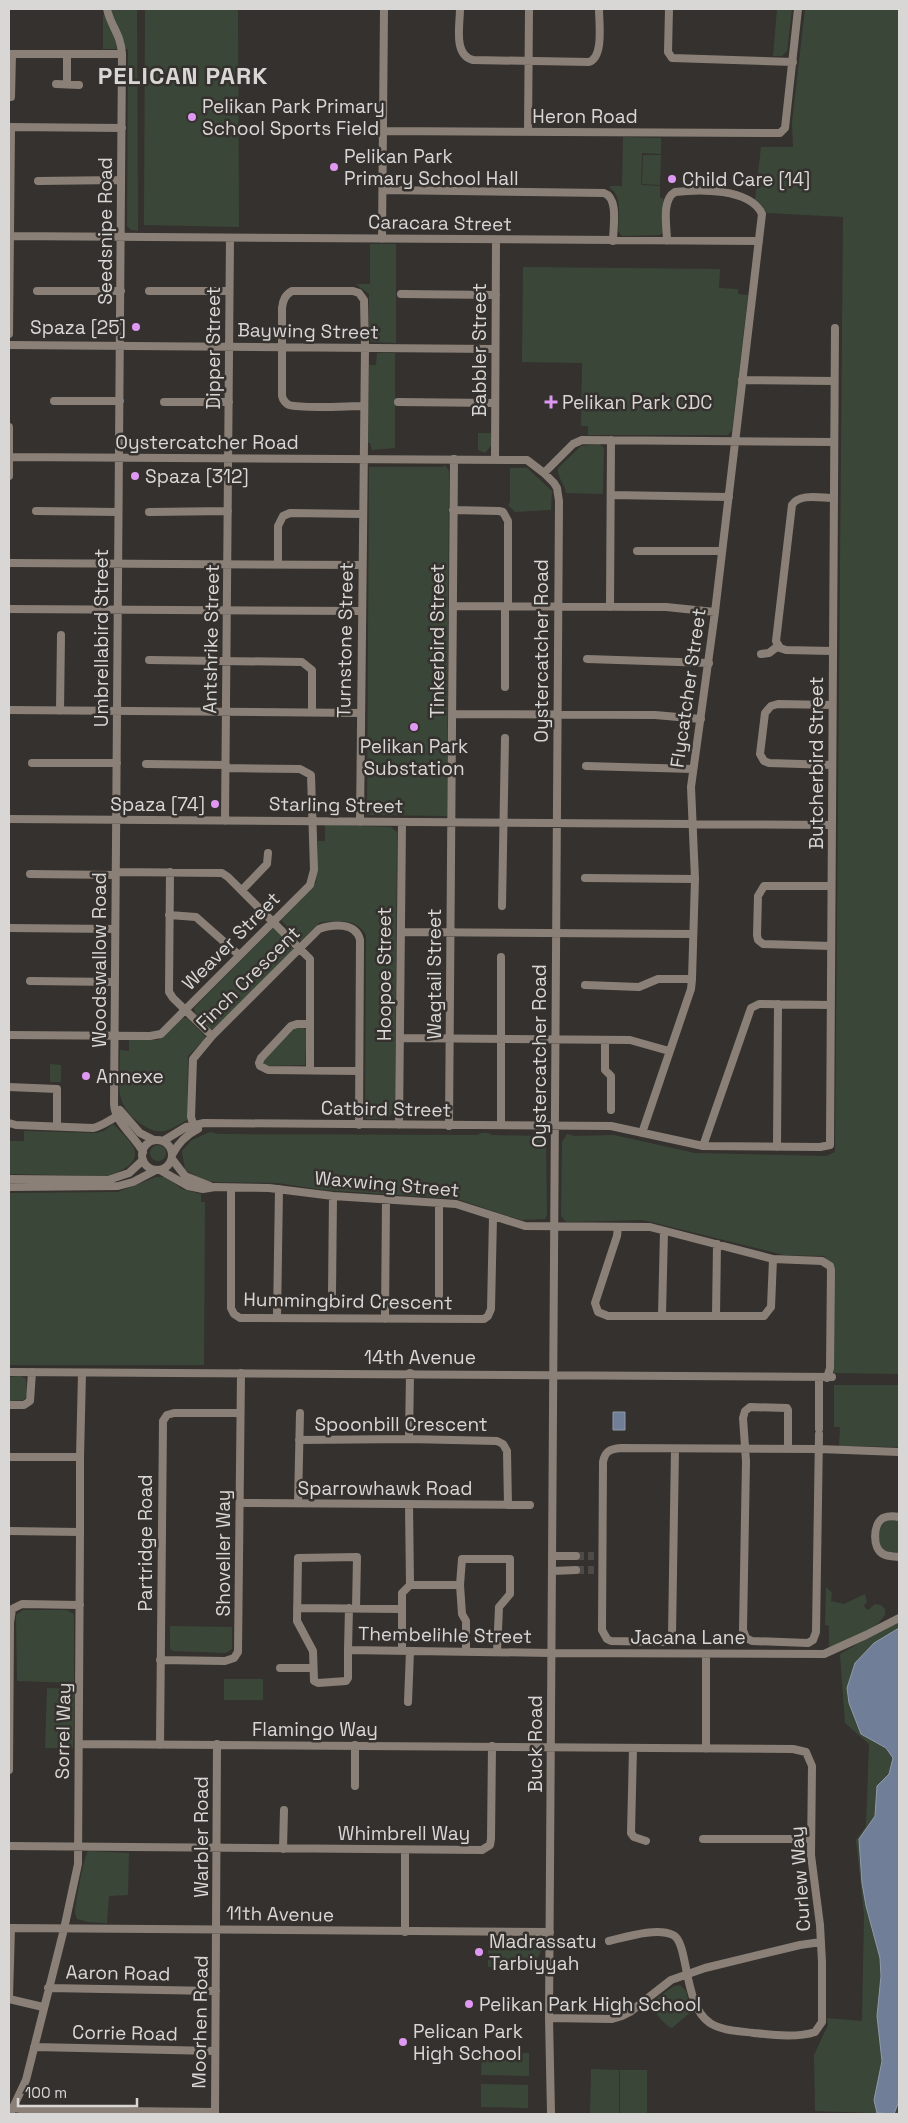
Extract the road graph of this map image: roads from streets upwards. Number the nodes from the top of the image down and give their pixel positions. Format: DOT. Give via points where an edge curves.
graph roads {
  1 [pos="107,9"];
  2 [pos="384,9"];
  3 [pos="460,9"];
  4 [pos="529,9"];
  5 [pos="599,9"];
  6 [pos="669,9"];
  7 [pos="798,9"];
  8 [pos="10,54"];
  9 [pos="67,54"];
  10 [pos="122,54"];
  11 [pos="530,61"];
  12 [pos="792,62"];
  13 [pos="56,84"];
  14 [pos="68,84"];
  15 [pos="79,85"];
  16 [pos="11,97"];
  17 [pos="10,127"];
  18 [pos="122,128"];
  19 [pos="383,131"];
  20 [pos="528,132"];
  21 [pos="10,180"];
  22 [pos="121,180"];
  23 [pos="38,181"];
  24 [pos="383,190"];
  25 [pos="9,236"];
  26 [pos="121,236"];
  27 [pos="230,238"];
  28 [pos="382,239"];
  29 [pos="496,240"];
  30 [pos="613,241"];
  31 [pos="666,241"];
  32 [pos="759,242"];
  33 [pos="9,291"];
  34 [pos="36,291"];
  35 [pos="121,291"];
  36 [pos="150,291"];
  37 [pos="230,291"];
  38 [pos="401,294"];
  39 [pos="496,295"];
  40 [pos="835,328"];
  41 [pos="9,334"];
  42 [pos="9,345"];
  43 [pos="121,346"];
  44 [pos="230,347"];
  45 [pos="283,347"];
  46 [pos="364,348"];
  47 [pos="495,349"];
  48 [pos="742,380"];
  49 [pos="834,381"];
  50 [pos="54,401"];
  51 [pos="120,401"];
  52 [pos="164,402"];
  53 [pos="229,402"];
  54 [pos="398,402"];
  55 [pos="495,403"];
  56 [pos="364,406"];
  57 [pos="9,427"];
  58 [pos="611,440"];
  59 [pos="735,441"];
  60 [pos="834,442"];
  61 [pos="9,457"];
  62 [pos="119,457"];
  63 [pos="228,458"];
  64 [pos="363,459"];
  65 [pos="454,459"];
  66 [pos="495,460"];
  67 [pos="544,473"];
  68 [pos="9,476"];
  69 [pos="611,495"];
  70 [pos="728,497"];
  71 [pos="833,498"];
  72 [pos="453,510"];
  73 [pos="36,511"];
  74 [pos="228,511"];
  75 [pos="118,512"];
  76 [pos="149,512"];
  77 [pos="362,514"];
  78 [pos="637,551"];
  79 [pos="722,551"];
  80 [pos="9,563"];
  81 [pos="118,563"];
  82 [pos="228,564"];
  83 [pos="278,564"];
  84 [pos="362,565"];
  85 [pos="453,606"];
  86 [pos="506,606"];
  87 [pos="558,607"];
  88 [pos="610,607"];
  89 [pos="9,609"];
  90 [pos="118,610"];
  91 [pos="227,610"];
  92 [pos="361,611"];
  93 [pos="715,612"];
  94 [pos="61,635"];
  95 [pos="778,646"];
  96 [pos="832,651"];
  97 [pos="760,654"];
  98 [pos="588,659"];
  99 [pos="148,660"];
  100 [pos="227,660"];
  101 [pos="709,663"];
  102 [pos="505,687"];
  103 [pos="832,705"];
  104 [pos="9,710"];
  105 [pos="60,711"];
  106 [pos="116,711"];
  107 [pos="226,712"];
  108 [pos="312,712"];
  109 [pos="360,713"];
  110 [pos="453,714"];
  111 [pos="557,714"];
  112 [pos="701,719"];
  113 [pos="505,738"];
  114 [pos="32,763"];
  115 [pos="116,763"];
  116 [pos="146,764"];
  117 [pos="832,765"];
  118 [pos="226,766"];
  119 [pos="586,766"];
  120 [pos="694,769"];
  121 [pos="9,819"];
  122 [pos="116,820"];
  123 [pos="312,820"];
  124 [pos="225,821"];
  125 [pos="360,822"];
  126 [pos="402,822"];
  127 [pos="451,822"];
  128 [pos="504,822"];
  129 [pos="557,824"];
  130 [pos="692,824"];
  131 [pos="831,825"];
  132 [pos="268,853"];
  133 [pos="170,872"];
  134 [pos="30,874"];
  135 [pos="116,874"];
  136 [pos="585,878"];
  137 [pos="695,879"];
  138 [pos="831,886"];
  139 [pos="242,890"];
  140 [pos="502,906"];
  141 [pos="169,915"];
  142 [pos="274,921"];
  143 [pos="9,928"];
  144 [pos="115,929"];
  145 [pos="401,932"];
  146 [pos="450,932"];
  147 [pos="556,932"];
  148 [pos="693,934"];
  149 [pos="831,946"];
  150 [pos="300,949"];
  151 [pos="239,955"];
  152 [pos="501,957"];
  153 [pos="692,979"];
  154 [pos="30,981"];
  155 [pos="115,982"];
  156 [pos="585,985"];
  157 [pos="778,1004"];
  158 [pos="831,1005"];
  159 [pos="186,1009"];
  160 [pos="310,1024"];
  161 [pos="9,1035"];
  162 [pos="115,1036"];
  163 [pos="212,1036"];
  164 [pos="400,1038"];
  165 [pos="450,1039"];
  166 [pos="502,1039"];
  167 [pos="555,1039"];
  168 [pos="605,1040"];
  169 [pos="669,1051"];
  170 [pos="310,1070"];
  171 [pos="359,1071"];
  172 [pos="9,1087"];
  173 [pos="611,1110"];
  174 [pos="119,1115"];
  175 [pos="9,1124"];
  176 [pos="359,1125"];
  177 [pos="399,1125"];
  178 [pos="501,1125"];
  179 [pos="57,1126"];
  180 [pos="449,1126"];
  181 [pos="555,1126"];
  182 [pos="194,1127"];
  183 [pos="642,1133"];
  184 [pos="154,1140"];
  185 [pos="162,1141"];
  186 [pos="830,1145"];
  187 [pos="703,1146"];
  188 [pos="776,1147"];
  189 [pos="143,1156"];
  190 [pos="172,1157"];
  191 [pos="158,1170"];
  192 [pos="9,1179"];
  193 [pos="9,1186"];
  194 [pos="215,1187"];
  195 [pos="232,1188"];
  196 [pos="279,1189"];
  197 [pos="333,1196"];
  198 [pos="386,1200"];
  199 [pos="439,1204"];
  200 [pos="493,1217"];
  201 [pos="554,1226"];
  202 [pos="618,1227"];
  203 [pos="664,1231"];
  204 [pos="717,1244"];
  205 [pos="773,1258"];
  206 [pos="332,1294"];
  207 [pos="439,1295"];
  208 [pos="662,1315"];
  209 [pos="716,1316"];
  210 [pos="277,1318"];
  211 [pos="385,1319"];
  212 [pos="9,1372"];
  213 [pos="32,1372"];
  214 [pos="82,1373"];
  215 [pos="241,1373"];
  216 [pos="410,1373"];
  217 [pos="555,1375"];
  218 [pos="826,1378"];
  219 [pos="9,1405"];
  220 [pos="240,1413"];
  221 [pos="300,1413"];
  222 [pos="409,1439"];
  223 [pos="299,1440"];
  224 [pos="675,1449"];
  225 [pos="744,1449"];
  226 [pos="788,1449"];
  227 [pos="819,1449"];
  228 [pos="899,1452"];
  229 [pos="9,1457"];
  230 [pos="80,1457"];
  231 [pos="240,1503"];
  232 [pos="298,1503"];
  233 [pos="409,1504"];
  234 [pos="508,1505"];
  235 [pos="530,1505"];
  236 [pos="899,1517"];
  237 [pos="9,1531"];
  238 [pos="80,1532"];
  239 [pos="553,1556"];
  240 [pos="576,1556"];
  241 [pos="899,1557"];
  242 [pos="576,1570"];
  243 [pos="552,1571"];
  244 [pos="410,1585"];
  245 [pos="460,1585"];
  246 [pos="80,1605"];
  247 [pos="297,1608"];
  248 [pos="352,1608"];
  249 [pos="401,1609"];
  250 [pos="899,1618"];
  251 [pos="348,1650"];
  252 [pos="406,1650"];
  253 [pos="466,1651"];
  254 [pos="498,1652"];
  255 [pos="552,1654"];
  256 [pos="706,1654"];
  257 [pos="160,1660"];
  258 [pos="280,1668"];
  259 [pos="313,1668"];
  260 [pos="408,1702"];
  261 [pos="79,1744"];
  262 [pos="217,1744"];
  263 [pos="160,1745"];
  264 [pos="355,1745"];
  265 [pos="492,1746"];
  266 [pos="551,1748"];
  267 [pos="633,1748"];
  268 [pos="706,1749"];
  269 [pos="9,1770"];
  270 [pos="355,1786"];
  271 [pos="284,1810"];
  272 [pos="703,1839"];
  273 [pos="811,1839"];
  274 [pos="646,1841"];
  275 [pos="9,1846"];
  276 [pos="78,1846"];
  277 [pos="217,1848"];
  278 [pos="283,1849"];
  279 [pos="405,1850"];
  280 [pos="10,1928"];
  281 [pos="64,1929"];
  282 [pos="217,1930"];
  283 [pos="405,1932"];
  284 [pos="550,1932"];
  285 [pos="609,1941"];
  286 [pos="821,1942"];
  287 [pos="686,1975"];
  288 [pos="48,1988"];
  289 [pos="216,1991"];
  290 [pos="9,1998"];
  291 [pos="44,2007"];
  292 [pos="549,2018"];
  293 [pos="34,2047"];
  294 [pos="216,2050"];
  295 [pos="12,2111"];
  296 [pos="215,2113"];
  297 [pos="551,2114"];
  1 -- 10 [label="street, Seedsnipe Road" via="120,38"];
  2 -- 19 [label="street"];
  3 -- 11 [label="street" via="460,51 466,58"];
  4 -- 11 [label="street"];
  5 -- 11 [label="street" via="599,51 594,60"];
  6 -- 12 [label="street" via="668,52 672,58"];
  7 -- 12 [label="street"];
  8 -- 9 [label="street"];
  8 -- 16 [label="street"];
  9 -- 10 [label="street"];
  9 -- 14 [label="street"];
  10 -- 18 [label="street, Seedsnipe Road"];
  11 -- 20 [label="street"];
  12 -- 20 [label="street, Heron Road" via="784,130 780,133"];
  13 -- 14 [label="street"];
  14 -- 15 [label="street"];
  17 -- 18 [label="street"];
  17 -- 21 [label="street"];
  18 -- 22 [label="street, Seedsnipe Road"];
  19 -- 20 [label="street, Heron Road"];
  19 -- 24 [label="street"];
  21 -- 25 [label="street"];
  22 -- 23 [label="street"];
  22 -- 26 [label="street, Seedsnipe Road"];
  24 -- 28 [label="street"];
  24 -- 30 [label="street" via="609,194 614,202"];
  25 -- 26 [label="street, Caracara Street"];
  25 -- 33 [label="street"];
  26 -- 27 [label="street, Caracara Street"];
  26 -- 35 [label="street, Seedsnipe Road"];
  27 -- 28 [label="street, Caracara Street"];
  27 -- 37 [label="street, Dipper Street"];
  28 -- 29 [label="street, Caracara Street"];
  29 -- 30 [label="street, Caracara Street"];
  29 -- 39 [label="street, Babbler Street"];
  30 -- 31 [label="street, Caracara Street"];
  31 -- 32 [label="street, Caracara Street"];
  31 -- 32 [label="street, Flycatcher Street" via="670,195 678,192 729,192 757,206 762,214"];
  32 -- 48 [label="street, Flycatcher Street"];
  33 -- 41 [label="street"];
  34 -- 35 [label="street"];
  35 -- 43 [label="street, Seedsnipe Road"];
  36 -- 37 [label="street"];
  37 -- 44 [label="street, Dipper Street"];
  38 -- 39 [label="street"];
  39 -- 47 [label="street, Babbler Street"];
  40 -- 49 [label="street, Butcherbird Street"];
  42 -- 43 [label="street, Baywing Street"];
  43 -- 44 [label="street, Baywing Street"];
  43 -- 51 [label="street, Seedsnipe Road"];
  44 -- 45 [label="street, Baywing Street"];
  44 -- 53 [label="street, Dipper Street"];
  45 -- 46 [label="street, Baywing Street"];
  45 -- 46 [label="street, Turnstone Street" via="282,302 287,294 292,291 353,291 364,300"];
  45 -- 56 [label="street" via="282,396 288,404"];
  46 -- 47 [label="street, Baywing Street"];
  46 -- 56 [label="street, Turnstone Street"];
  47 -- 55 [label="street, Babbler Street"];
  48 -- 49 [label="street"];
  48 -- 59 [label="street, Flycatcher Street"];
  49 -- 60 [label="street, Butcherbird Street"];
  50 -- 51 [label="street"];
  51 -- 62 [label="street, Seedsnipe Road"];
  52 -- 53 [label="street"];
  53 -- 63 [label="street, Dipper Street"];
  54 -- 55 [label="street"];
  55 -- 66 [label="street, Babbler Street"];
  56 -- 64 [label="street, Turnstone Street"];
  57 -- 61 [label="street"];
  58 -- 59 [label="street"];
  58 -- 67 [label="street" via="578,441"];
  58 -- 69 [label="street"];
  59 -- 60 [label="street"];
  59 -- 70 [label="street, Flycatcher Street"];
  60 -- 71 [label="street, Butcherbird Street"];
  61 -- 62 [label="street, Oystercatcher Road"];
  61 -- 68 [label="street"];
  62 -- 63 [label="street, Oystercatcher Road"];
  62 -- 75 [label="street, Umbrellabird Street"];
  63 -- 64 [label="street, Oystercatcher Road"];
  63 -- 74 [label="street, Antshrike Street"];
  64 -- 65 [label="street, Oystercatcher Road"];
  64 -- 77 [label="street, Turnstone Street"];
  65 -- 66 [label="street, Oystercatcher Road"];
  65 -- 72 [label="street, Tinkerbird Street"];
  66 -- 67 [label="street, Oystercatcher Road" via="527,460"];
  67 -- 87 [label="street, Oystercatcher Road" via="558,492"];
  69 -- 70 [label="street"];
  69 -- 88 [label="street"];
  70 -- 79 [label="street, Flycatcher Street"];
  71 -- 95 [label="street" via="802,497 792,505 776,638"];
  71 -- 96 [label="street, Butcherbird Street"];
  72 -- 85 [label="street, Tinkerbird Street"];
  72 -- 86 [label="street" via="499,511 506,515"];
  73 -- 75 [label="street"];
  74 -- 76 [label="street"];
  74 -- 82 [label="street, Antshrike Street"];
  75 -- 81 [label="street, Umbrellabird Street"];
  77 -- 83 [label="street" via="290,513 283,516 278,526"];
  77 -- 84 [label="street, Turnstone Street"];
  78 -- 79 [label="street"];
  79 -- 93 [label="street, Flycatcher Street"];
  80 -- 81 [label="street"];
  81 -- 82 [label="street"];
  81 -- 90 [label="street, Umbrellabird Street"];
  82 -- 83 [label="street"];
  82 -- 91 [label="street, Antshrike Street"];
  83 -- 84 [label="street"];
  84 -- 92 [label="street, Turnstone Street"];
  85 -- 86 [label="street"];
  85 -- 110 [label="street, Tinkerbird Street"];
  86 -- 87 [label="street"];
  86 -- 102 [label="street"];
  87 -- 88 [label="street"];
  87 -- 111 [label="street, Oystercatcher Road"];
  88 -- 93 [label="street" via="684,608"];
  89 -- 90 [label="street"];
  90 -- 91 [label="street"];
  90 -- 106 [label="street, Umbrellabird Street"];
  91 -- 92 [label="street"];
  91 -- 100 [label="street, Antshrike Street"];
  92 -- 109 [label="street, Turnstone Street"];
  93 -- 101 [label="street, Flycatcher Street"];
  94 -- 105 [label="street"];
  95 -- 96 [label="street" via="786,650"];
  95 -- 97 [label="street" via="769,653"];
  96 -- 103 [label="street, Butcherbird Street"];
  98 -- 101 [label="street"];
  99 -- 100 [label="street"];
  100 -- 107 [label="street, Antshrike Street"];
  100 -- 108 [label="street" via="307,663 312,670"];
  101 -- 112 [label="street, Flycatcher Street"];
  103 -- 117 [label="street, Butcherbird Street"];
  103 -- 117 [label="street" via="771,706 765,713 760,754 769,763"];
  104 -- 105 [label="street"];
  105 -- 106 [label="street"];
  106 -- 107 [label="street"];
  106 -- 115 [label="street, Umbrellabird Street"];
  107 -- 108 [label="street"];
  107 -- 118 [label="street, Antshrike Street"];
  108 -- 109 [label="street"];
  109 -- 125 [label="street, Turnstone Street"];
  110 -- 111 [label="street"];
  110 -- 127 [label="street, Tinkerbird Street"];
  111 -- 112 [label="street" via="675,715"];
  111 -- 129 [label="street, Oystercatcher Road"];
  112 -- 120 [label="street, Flycatcher Street"];
  113 -- 128 [label="street"];
  114 -- 115 [label="street"];
  115 -- 122 [label="street, Umbrellabird Street"];
  116 -- 118 [label="street"];
  117 -- 131 [label="street, Butcherbird Street"];
  118 -- 123 [label="street, Weaver Street" via="309,772"];
  118 -- 124 [label="street, Antshrike Street"];
  119 -- 120 [label="street"];
  120 -- 130 [label="street, Flycatcher Street"];
  121 -- 122 [label="street, Starling Street"];
  122 -- 124 [label="street, Starling Street"];
  122 -- 135 [label="street, Woodswallow Road"];
  123 -- 124 [label="street, Starling Street"];
  123 -- 125 [label="street, Starling Street"];
  123 -- 142 [label="street, Weaver Street" via="312,881"];
  125 -- 126 [label="street, Starling Street"];
  126 -- 127 [label="street, Starling Street"];
  126 -- 145 [label="street, Hoopoe Street"];
  127 -- 128 [label="street, Starling Street"];
  127 -- 146 [label="street, Wagtail Street"];
  128 -- 129 [label="street, Starling Street"];
  128 -- 140 [label="street"];
  129 -- 130 [label="street, Starling Street"];
  129 -- 147 [label="street, Oystercatcher Road"];
  130 -- 131 [label="street, Starling Street"];
  130 -- 137 [label="street, Flycatcher Street"];
  131 -- 138 [label="street, Butcherbird Street"];
  132 -- 139 [label="street" via="267,864"];
  133 -- 135 [label="street"];
  133 -- 139 [label="street" via="222,873"];
  133 -- 141 [label="street"];
  134 -- 135 [label="street"];
  135 -- 144 [label="street, Woodswallow Road"];
  136 -- 137 [label="street"];
  137 -- 148 [label="street, Flycatcher Street"];
  138 -- 149 [label="street, Butcherbird Street"];
  138 -- 149 [label="street" via="764,886 758,896 757,935 766,945"];
  139 -- 142 [label="street"];
  141 -- 151 [label="street" via="196,917"];
  141 -- 159 [label="street" via="169,992"];
  142 -- 150 [label="street"];
  142 -- 151 [label="street, Weaver Street"];
  143 -- 144 [label="street"];
  144 -- 155 [label="street, Woodswallow Road"];
  145 -- 146 [label="street"];
  145 -- 164 [label="street, Hoopoe Street"];
  146 -- 147 [label="street"];
  146 -- 165 [label="street, Wagtail Street"];
  147 -- 148 [label="street"];
  147 -- 167 [label="street, Oystercatcher Road"];
  148 -- 153 [label="street, Flycatcher Street"];
  149 -- 158 [label="street, Butcherbird Street"];
  150 -- 160 [label="street" via="311,962"];
  150 -- 163 [label="street, Finch Crescent"];
  150 -- 171 [label="street, Finch Crescent" via="325,927 351,927 359,934"];
  151 -- 159 [label="street, Weaver Street"];
  152 -- 166 [label="street"];
  153 -- 156 [label="street" via="658,979 639,987"];
  153 -- 169 [label="street, Flycatcher Street"];
  154 -- 155 [label="street"];
  155 -- 162 [label="street, Woodswallow Road"];
  157 -- 158 [label="street"];
  157 -- 187 [label="street" via="759,1004 751,1008"];
  157 -- 188 [label="street"];
  158 -- 186 [label="street, Butcherbird Street"];
  159 -- 162 [label="street, Weaver Street" via="161,1034"];
  159 -- 163 [label="street"];
  160 -- 170 [label="street"];
  160 -- 170 [label="street" via="292,1026 259,1063 261,1068 268,1070"];
  161 -- 162 [label="street, Weaver Street"];
  162 -- 174 [label="street, Woodswallow Road" via="114,1100"];
  163 -- 182 [label="street, Finch Crescent" via="191,1064 191,1117"];
  164 -- 165 [label="street"];
  164 -- 177 [label="street, Hoopoe Street"];
  165 -- 166 [label="street"];
  165 -- 180 [label="street, Wagtail Street"];
  166 -- 167 [label="street"];
  166 -- 178 [label="street"];
  167 -- 168 [label="street"];
  167 -- 181 [label="street, Oystercatcher Road"];
  168 -- 169 [label="street" via="630,1040"];
  168 -- 173 [label="street" via="606,1070 611,1076"];
  169 -- 183 [label="street, Flycatcher Street"];
  170 -- 171 [label="street"];
  171 -- 176 [label="street, Finch Crescent"];
  172 -- 179 [label="street" via="57,1089"];
  174 -- 179 [label="street" via="96,1127"];
  174 -- 184 [label="street, Woodswallow Road"];
  174 -- 189 [label="street, Woodswallow Road"];
  175 -- 179 [label="street"];
  176 -- 177 [label="street, Catbird Street"];
  176 -- 182 [label="street, Catbird Street" via="216,1123"];
  177 -- 180 [label="street, Catbird Street"];
  178 -- 180 [label="street, Catbird Street"];
  178 -- 181 [label="street, Catbird Street"];
  181 -- 183 [label="street, Catbird Street" via="611,1126"];
  181 -- 201 [label="street, Oystercatcher Road"];
  182 -- 185 [label="street, Catbird Street"];
  182 -- 190 [label="street, Catbird Street" via="176,1145"];
  183 -- 187 [label="street, Catbird Street"];
  184 -- 185 [label="street"];
  184 -- 189 [label="street" via="146,1144"];
  185 -- 190 [label="street" via="171,1148"];
  186 -- 188 [label="street, Catbird Street" via="820,1148"];
  187 -- 188 [label="street, Catbird Street"];
  189 -- 191 [label="street" via="148,1167"];
  189 -- 192 [label="street" via="129,1173 108,1180"];
  190 -- 191 [label="street" via="167,1166"];
  190 -- 194 [label="street, Waxwing Street" via="180,1171 190,1179"];
  191 -- 193 [label="street" via="118,1186"];
  191 -- 194 [label="street, Waxwing Street" via="188,1186"];
  194 -- 195 [label="street, Waxwing Street"];
  195 -- 196 [label="street, Waxwing Street"];
  195 -- 210 [label="street, Hummingbird Crescent" via="232,1312 240,1318"];
  196 -- 197 [label="street, Waxwing Street"];
  196 -- 210 [label="street"];
  197 -- 198 [label="street, Waxwing Street"];
  197 -- 206 [label="street"];
  198 -- 199 [label="street, Waxwing Street"];
  198 -- 211 [label="street"];
  199 -- 200 [label="street, Waxwing Street" via="456,1204"];
  199 -- 207 [label="street"];
  200 -- 201 [label="street, Waxwing Street" via="524,1226"];
  200 -- 211 [label="street, Hummingbird Crescent" via="491,1309 488,1316 479,1320"];
  201 -- 202 [label="street, Waxwing Street"];
  201 -- 217 [label="street, Oystercatcher Road"];
  202 -- 203 [label="street, Waxwing Street"];
  202 -- 208 [label="street" via="596,1299 596,1309 608,1316"];
  203 -- 204 [label="street, Waxwing Street"];
  203 -- 208 [label="street"];
  204 -- 205 [label="street, Waxwing Street"];
  204 -- 209 [label="street"];
  205 -- 209 [label="street" via="771,1307 767,1314"];
  205 -- 218 [label="street, Waxwing Street" via="822,1261 830,1266 830,1368"];
  208 -- 209 [label="street"];
  210 -- 211 [label="street, Hummingbird Crescent"];
  212 -- 213 [label="street, 14th Avenue"];
  213 -- 214 [label="street, 14th Avenue"];
  213 -- 219 [label="street" via="30,1401 24,1405"];
  214 -- 215 [label="street, 14th Avenue"];
  214 -- 230 [label="street, Sorrel Way"];
  215 -- 216 [label="street, 14th Avenue"];
  215 -- 220 [label="street, Shoveller Way"];
  216 -- 217 [label="street, 14th Avenue"];
  216 -- 222 [label="street"];
  217 -- 218 [label="street, 14th Avenue"];
  217 -- 239 [label="street, Buck Road"];
  218 -- 227 [label="street"];
  220 -- 231 [label="street, Shoveller Way"];
  220 -- 257 [label="street, Partridge Road" via="174,1413 163,1421"];
  221 -- 223 [label="street"];
  222 -- 223 [label="street, Spoonbill Crescent"];
  222 -- 234 [label="street, Spoonbill Crescent" via="497,1441 503,1444 508,1455"];
  223 -- 232 [label="street, Spoonbill Crescent"];
  224 -- 224 [label="street" via="673,1625 670,1638 660,1642 607,1639 602,1630 598,1570 606,1452 621,1448"];
  224 -- 225 [label="street"];
  225 -- 226 [label="street"];
  225 -- 226 [label="street" via="745,1411 750,1407 783,1406 788,1410"];
  225 -- 227 [label="street" via="744,1634 752,1642 799,1643 811,1642 816,1632"];
  226 -- 227 [label="street"];
  227 -- 228 [label="street"];
  229 -- 230 [label="street"];
  230 -- 238 [label="street, Sorrel Way"];
  231 -- 232 [label="street, Sparrowhawk Road"];
  231 -- 257 [label="street, Shoveller Way" via="238,1652 234,1658 225,1660"];
  232 -- 233 [label="street, Sparrowhawk Road"];
  233 -- 234 [label="street, Sparrowhawk Road"];
  233 -- 244 [label="street"];
  234 -- 235 [label="street, Sparrowhawk Road"];
  236 -- 241 [label="street" via="886,1517 876,1529 879,1551"];
  237 -- 238 [label="street"];
  238 -- 246 [label="street, Sorrel Way"];
  239 -- 240 [label="street"];
  239 -- 243 [label="street, Buck Road"];
  242 -- 243 [label="street"];
  243 -- 255 [label="street, Buck Road"];
  244 -- 245 [label="street"];
  244 -- 249 [label="street" via="402,1593"];
  245 -- 253 [label="street" via="462,1614 466,1621"];
  245 -- 254 [label="street" via="462,1559 510,1559 509,1596 499,1607"];
  246 -- 261 [label="street, Sorrel Way"];
  246 -- 269 [label="street" via="22,1604 12,1609"];
  247 -- 248 [label="street"];
  247 -- 248 [label="street, Thembelihle Street" via="296,1568 299,1557 357,1558"];
  247 -- 259 [label="street" via="297,1624 313,1651"];
  248 -- 249 [label="street"];
  248 -- 251 [label="street, Thembelihle Street"];
  249 -- 252 [label="street"];
  250 -- 256 [label="street, Jacana Lane" via="824,1654"];
  251 -- 252 [label="street, Thembelihle Street"];
  251 -- 259 [label="street" via="346,1681 318,1683 314,1681"];
  252 -- 253 [label="street, Thembelihle Street"];
  252 -- 260 [label="street"];
  253 -- 254 [label="street, Thembelihle Street"];
  254 -- 255 [label="street, Thembelihle Street"];
  255 -- 256 [label="street, Jacana Lane"];
  255 -- 266 [label="street, Buck Road"];
  256 -- 268 [label="street"];
  257 -- 263 [label="street, Partridge Road"];
  258 -- 259 [label="street"];
  261 -- 263 [label="street, Flamingo Way"];
  261 -- 276 [label="street, Sorrel Way"];
  262 -- 263 [label="street, Flamingo Way"];
  262 -- 264 [label="street, Flamingo Way"];
  262 -- 277 [label="street, Warbler Road"];
  264 -- 265 [label="street, Flamingo Way"];
  264 -- 270 [label="street"];
  265 -- 266 [label="street, Flamingo Way"];
  265 -- 279 [label="street, Whimbrell Way" via="491,1839 486,1848"];
  266 -- 267 [label="street, Curlew Way"];
  266 -- 284 [label="street, Buck Road"];
  267 -- 268 [label="street, Curlew Way"];
  267 -- 274 [label="street" via="631,1833 634,1838"];
  268 -- 273 [label="street, Curlew Way" via="793,1749 806,1752 812,1766"];
  271 -- 278 [label="street"];
  272 -- 273 [label="street"];
  273 -- 286 [label="street, Curlew Way"];
  275 -- 276 [label="street, Whimbrell Way"];
  276 -- 277 [label="street, Whimbrell Way"];
  276 -- 281 [label="street, Sorrel Way" via="76,1875"];
  277 -- 278 [label="street, Whimbrell Way"];
  277 -- 282 [label="street, Warbler Road"];
  278 -- 279 [label="street, Whimbrell Way"];
  279 -- 283 [label="street"];
  280 -- 281 [label="street, 11th Avenue"];
  280 -- 290 [label="street"];
  281 -- 282 [label="street, 11th Avenue"];
  281 -- 288 [label="street, Sorrel Way"];
  282 -- 283 [label="street, 11th Avenue"];
  282 -- 289 [label="street, Moorhen Road"];
  283 -- 284 [label="street, 11th Avenue"];
  284 -- 292 [label="street, Buck Road"];
  285 -- 287 [label="street" via="638,1934 672,1934 681,1944"];
  286 -- 287 [label="street, Curlew Way"];
  286 -- 287 [label="street" via="822,2022 815,2032 809,2034 766,2034 726,2029 710,2023 697,2010"];
  287 -- 292 [label="street, Curlew Way" via="672,1980 622,2016 612,2019"];
  288 -- 289 [label="street, Aaron Road"];
  288 -- 291 [label="street, Sorrel Way"];
  289 -- 294 [label="street, Moorhen Road"];
  290 -- 291 [label="street"];
  291 -- 293 [label="street, Sorrel Way"];
  292 -- 297 [label="street, Buck Road"];
  293 -- 294 [label="street, Corrie Road"];
  293 -- 295 [label="street, Sorrel Way" via="26,2080"];
  294 -- 296 [label="street, Moorhen Road"];
  295 -- 296 [label="street"];
}
